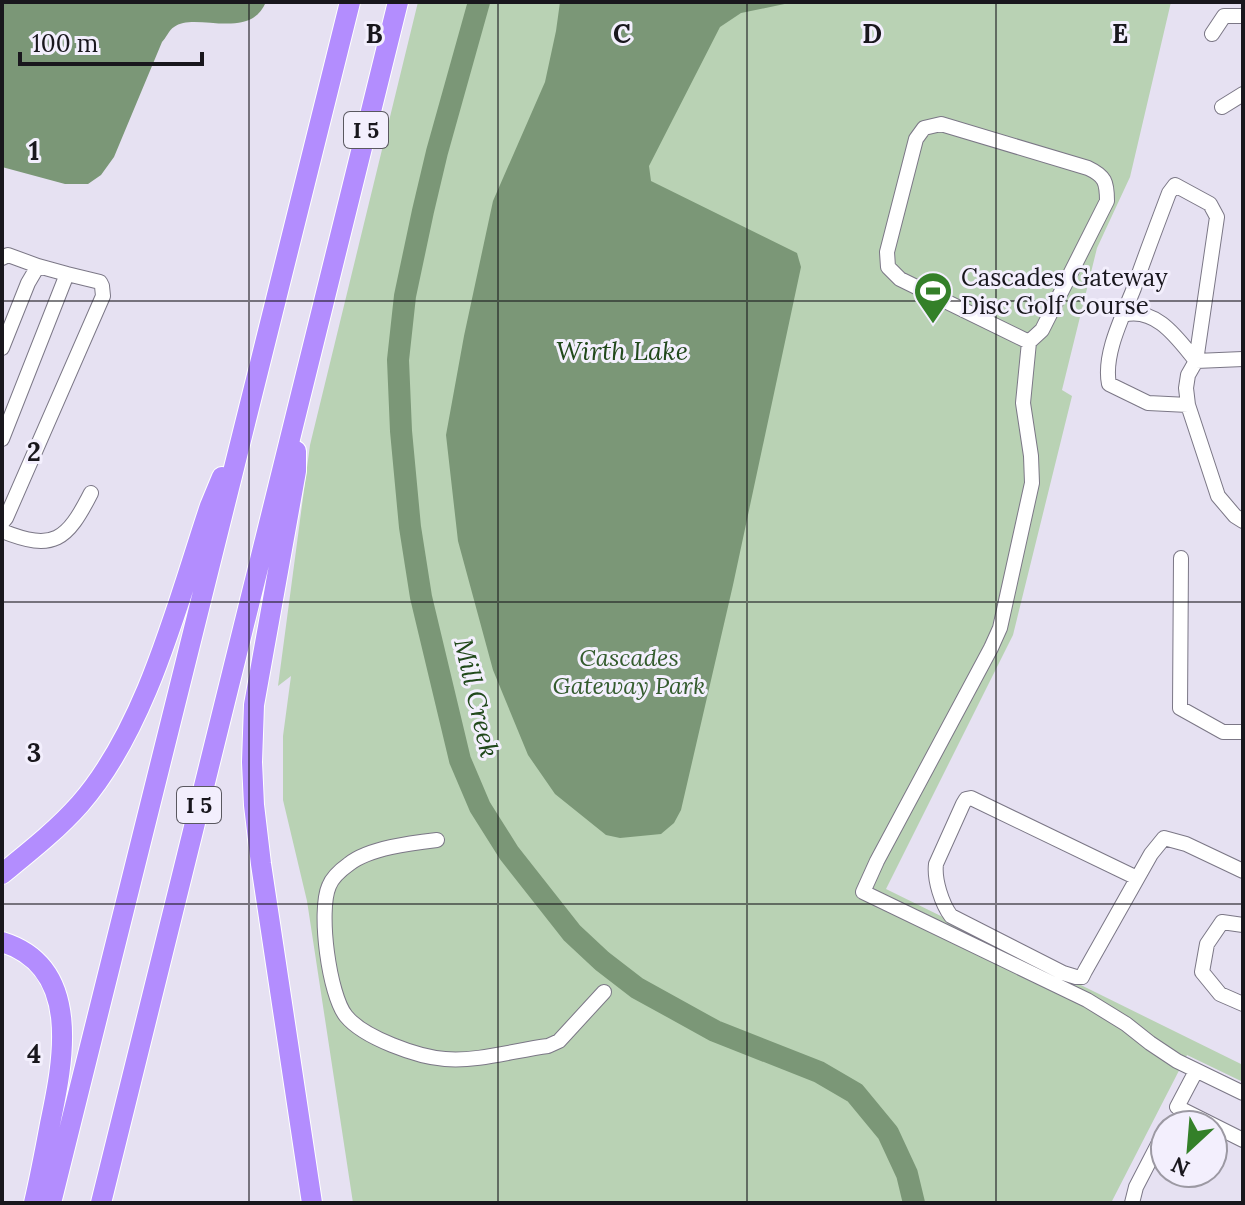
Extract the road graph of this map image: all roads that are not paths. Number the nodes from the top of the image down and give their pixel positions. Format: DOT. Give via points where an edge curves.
graph roads {
  1 [pos="350,2"];
  2 [pos="398,2"];
  3 [pos="1243,16"];
  4 [pos="1212,34"];
  5 [pos="1243,94"];
  6 [pos="1222,107"];
  7 [pos="2,258"];
  8 [pos="38,266"];
  9 [pos="67,274"];
  10 [pos="1123,315"];
  11 [pos="1029,342"];
  12 [pos="2,348"];
  13 [pos="1243,359"];
  14 [pos="1196,361"];
  15 [pos="1188,405"];
  16 [pos="297,407"];
  17 [pos="249,410"];
  18 [pos="2,439"];
  19 [pos="91,493"];
  20 [pos="1243,521"];
  21 [pos="2,523"];
  22 [pos="2,531"];
  23 [pos="1181,558"];
  24 [pos="1243,732"];
  25 [pos="437,840"];
  26 [pos="1243,871"];
  27 [pos="2,874"];
  28 [pos="1137,878"];
  29 [pos="1243,925"];
  30 [pos="2,942"];
  31 [pos="604,992"];
  32 [pos="1243,1004"];
  33 [pos="1196,1071"];
  34 [pos="1243,1093"];
  35 [pos="1177,1107"];
  36 [pos="1243,1140"];
  37 [pos="1149,1162"];
  38 [pos="34,1203"];
  39 [pos="51,1203"];
  40 [pos="101,1203"];
  41 [pos="312,1203"];
  42 [pos="1132,1203"];
  1 -- 17 [label="highway, I 5"];
  2 -- 16 [label="highway, I 5"];
  3 -- 4 [label="street" via="1224,16"];
  5 -- 6 [label="street"];
  7 -- 8 [label="street" via="8,255"];
  8 -- 9 [label="street"];
  8 -- 12 [label="street"];
  9 -- 18 [label="street"];
  9 -- 21 [label="street" via="100,282 103,296"];
  10 -- 14 [label="street" via="1147,316 1168,328"];
  10 -- 14 [label="street" via="1175,185 1210,204 1217,217"];
  10 -- 15 [label="street" via="1111,351 1109,384 1148,403"];
  11 -- 11 [label="street" via="1042,330 1107,201 1105,180 1088,168 941,124 924,128 912,153 887,252 888,267 900,279"];
  11 -- 33 [label="street" via="1023,403 1032,483 1000,628 863,892 1087,1000"];
  13 -- 14 [label="street"];
  14 -- 15 [label="street" via="1188,375"];
  15 -- 20 [label="street" via="1218,496"];
  16 -- 40 [label="highway, I 5"];
  16 -- 41 [label="highway, I 5" via="296,471 258,683 252,762 261,864"];
  17 -- 27 [label="highway" via="127,732 81,802"];
  17 -- 39 [label="highway, I 5"];
  19 -- 22 [label="street" via="73,525 55,539 35,542"];
  23 -- 24 [label="street" via="1180,708 1223,732"];
  25 -- 31 [label="street" via="358,857 329,884 324,906 332,982 344,1014 354,1024 373,1038 412,1051 470,1060 559,1041"];
  26 -- 28 [label="street" via="1164,838"];
  28 -- 28 [label="street" via="1082,977 1076,977 951,916 935,874 963,804 971,798"];
  29 -- 32 [label="street" via="1222,922 1207,944 1202,972 1220,994"];
  30 -- 38 [label="highway" via="27,954 43,970 61,1014 60,1079"];
  33 -- 34 [label="street"];
  33 -- 35 [label="street"];
  35 -- 36 [label="street"];
  37 -- 42 [label="street"];
}
